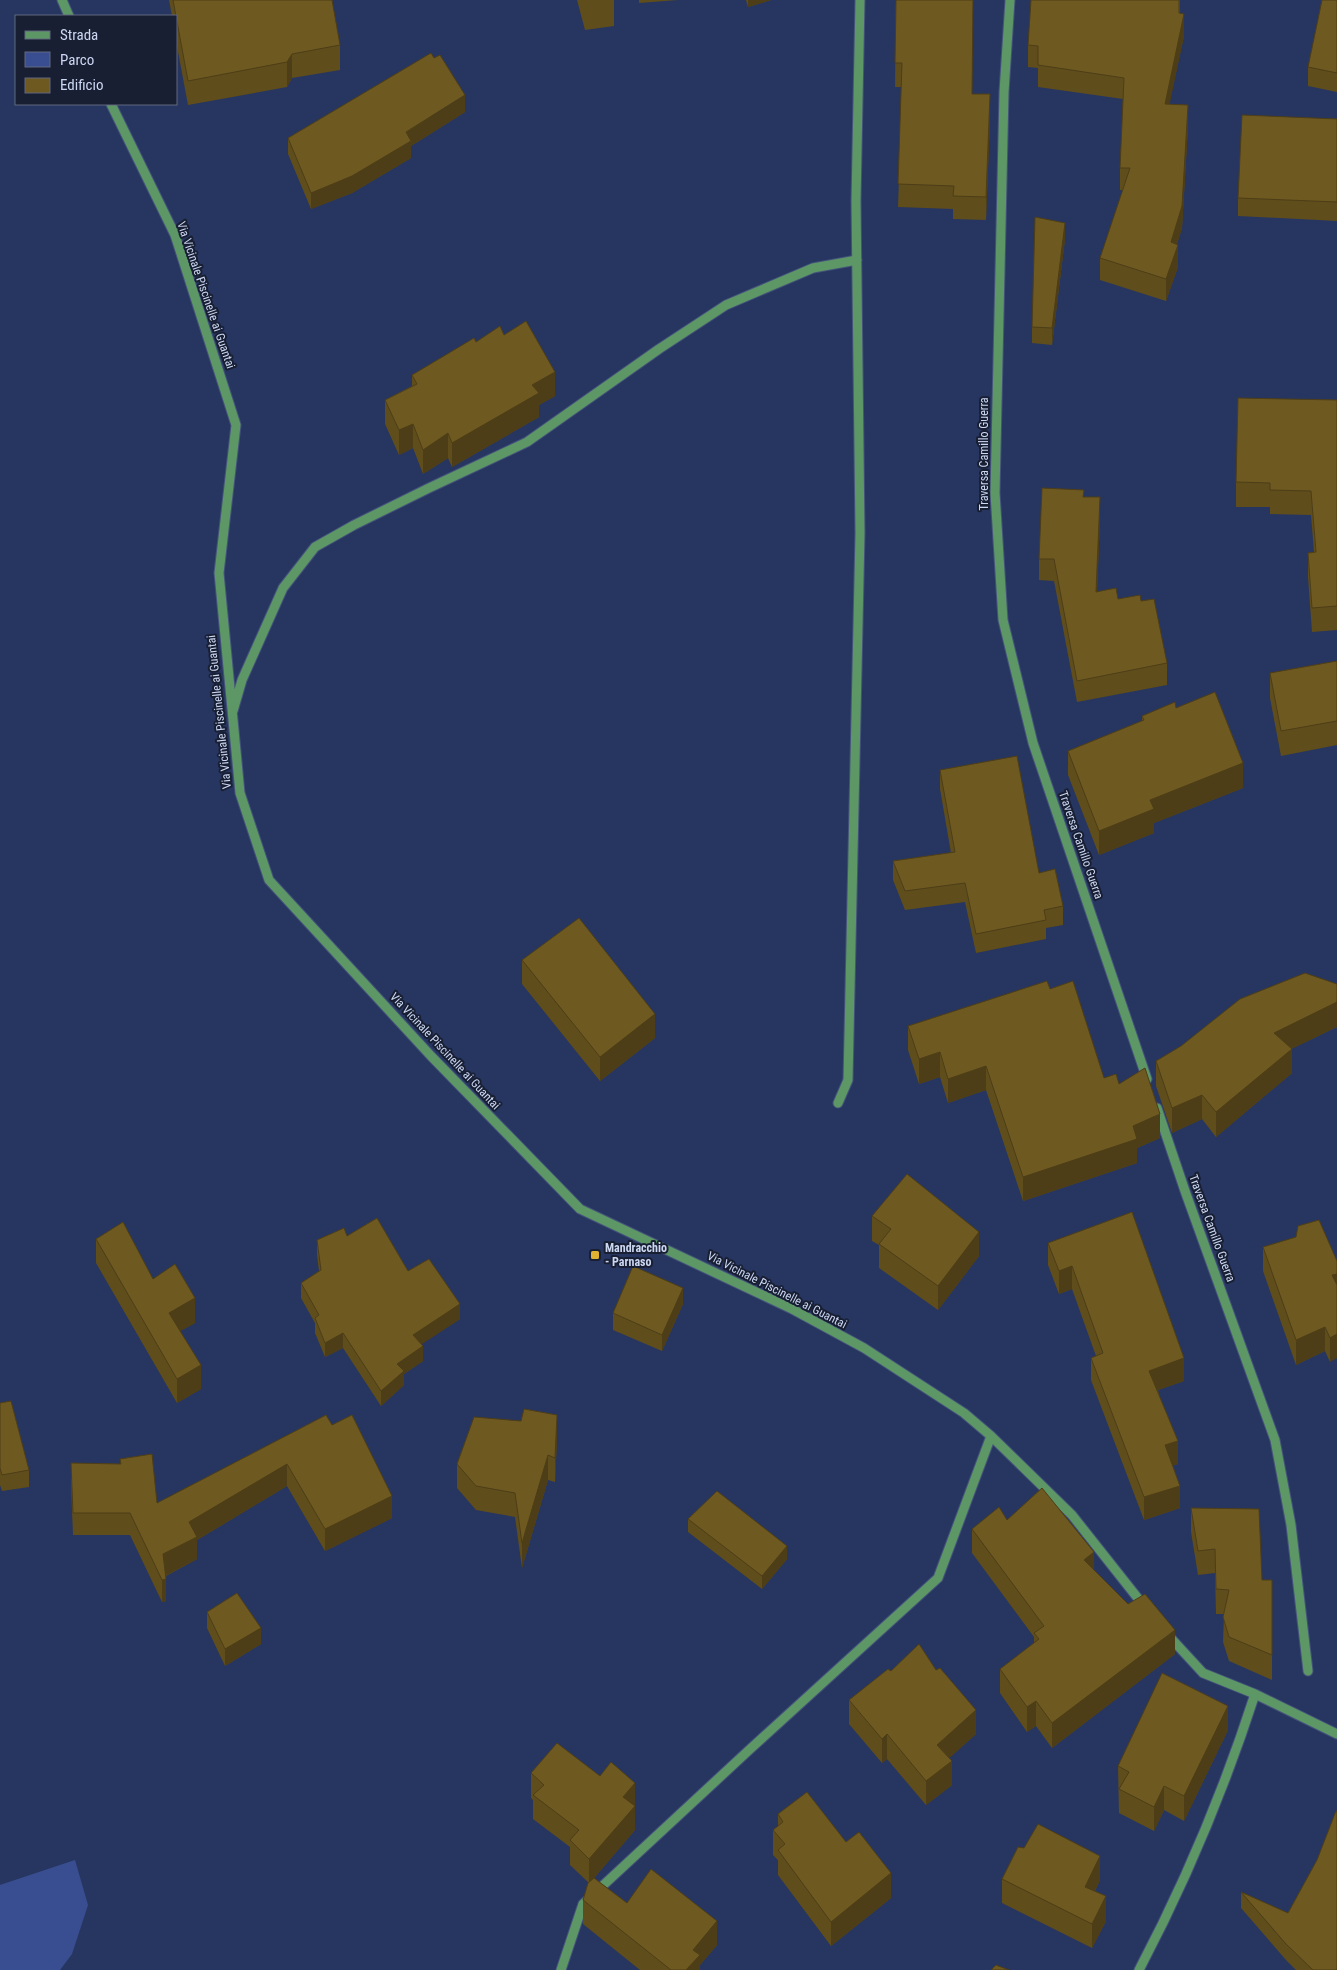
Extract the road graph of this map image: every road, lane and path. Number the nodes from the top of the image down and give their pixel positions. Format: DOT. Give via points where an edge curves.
graph roads {
  1 [pos="62,0"];
  2 [pos="860,0"];
  3 [pos="1010,0"];
  4 [pos="69,15"];
  5 [pos="111,105"];
  6 [pos="857,260"];
  7 [pos="232,718"];
  8 [pos="1150,1088"];
  9 [pos="1153,1098"];
  10 [pos="838,1103"];
  11 [pos="991,1436"];
  12 [pos="1148,1610"];
  13 [pos="1160,1625"];
  14 [pos="1308,1671"];
  15 [pos="1255,1694"];
  16 [pos="1337,1734"];
  17 [pos="561,1970"];
  18 [pos="1139,1970"];
  1 -- 4 [label="street"];
  2 -- 6 [label="street"];
  3 -- 8 [label="street, Traversa Camillo Guerra" via="1004,92 995,493 1002,620 1033,743"];
  5 -- 7 [label="street, Via Vicinale Piscinelle ai Guantai" via="175,235 236,425 219,573"];
  6 -- 7 [label="street" via="813,268 726,306 527,442 354,525 315,548 282,588 242,680"];
  6 -- 10 [label="street" via="860,533 848,1080"];
  7 -- 11 [label="street, Via Vicinale Piscinelle ai Guantai" via="240,793 269,880 431,1056 580,1209 800,1313 864,1348 964,1413"];
  9 -- 14 [label="street, Traversa Camillo Guerra" via="1275,1440 1291,1525"];
  11 -- 12 [label="street, Via Vicinale Piscinelle ai Guantai" via="1072,1515"];
  11 -- 17 [label="street" via="938,1578 583,1904"];
  13 -- 15 [label="street" via="1203,1673"];
  15 -- 16 [label="street"];
  15 -- 18 [label="street" via="1204,1836"];
}
